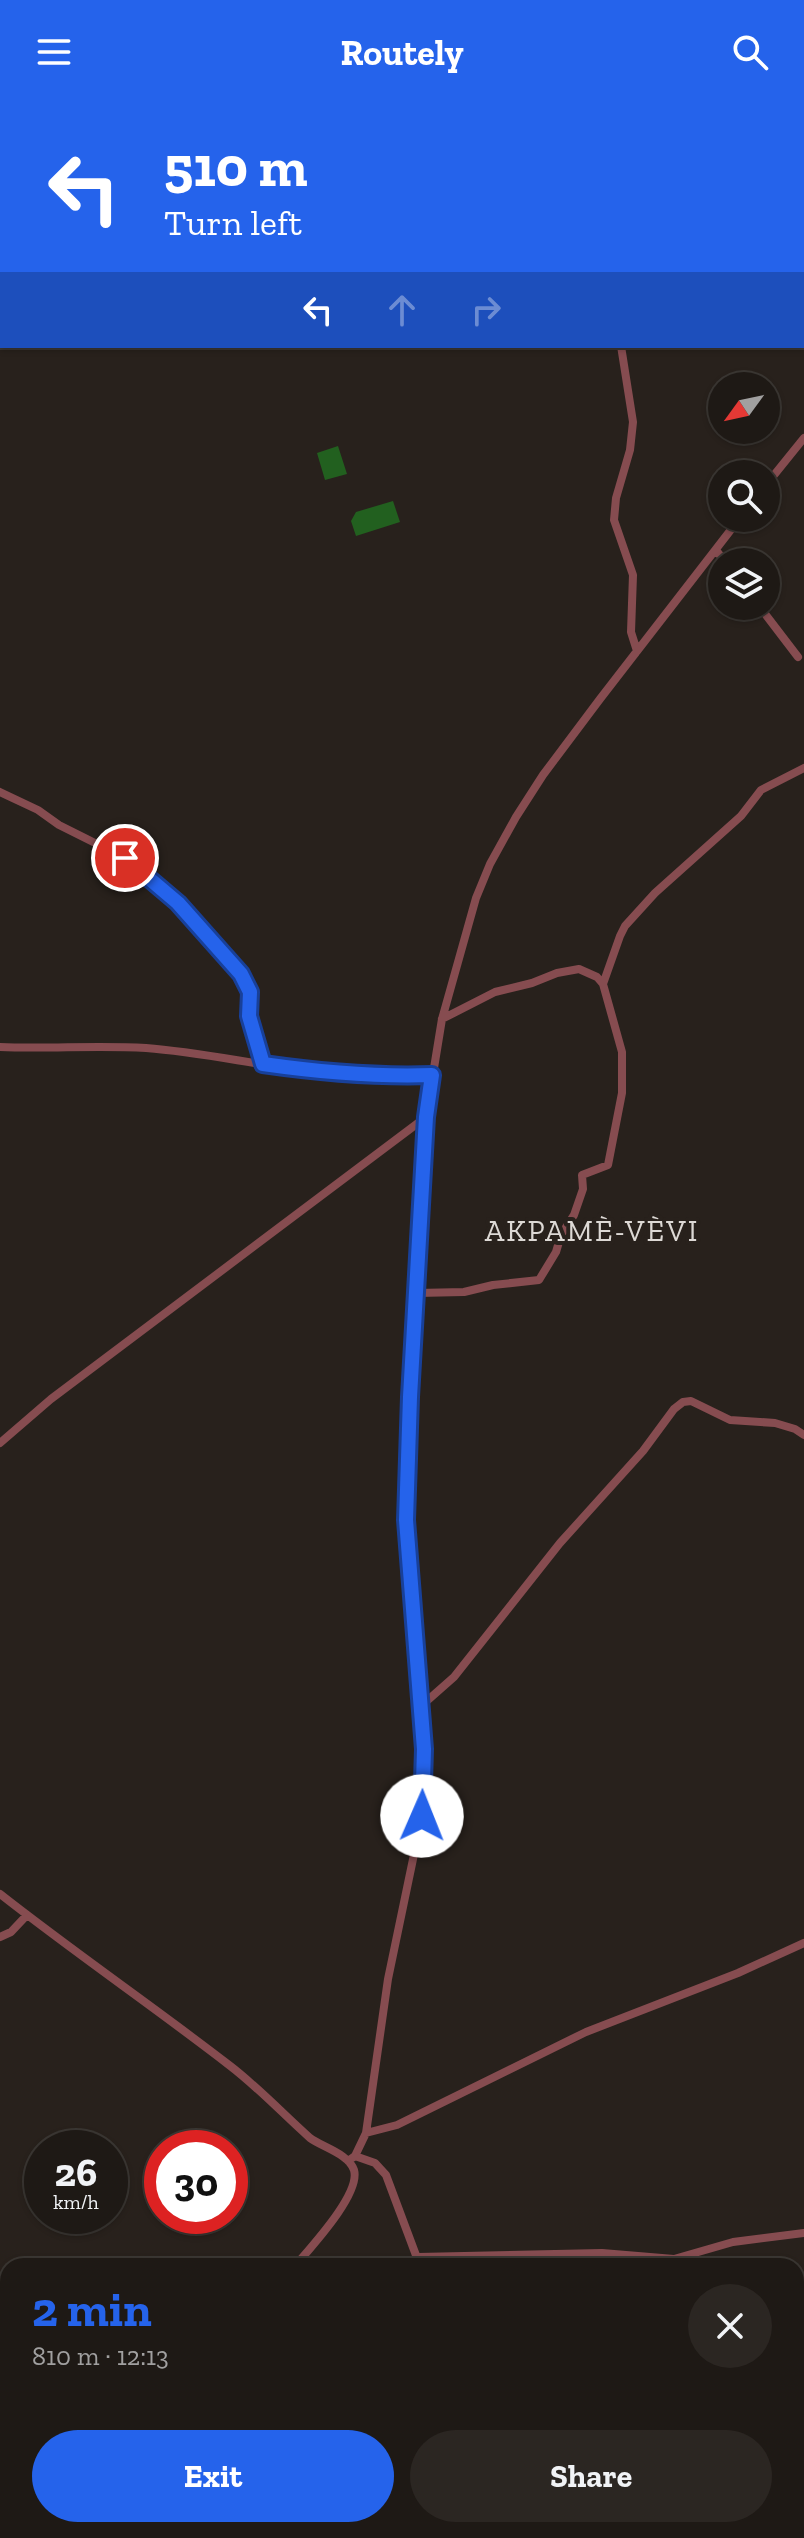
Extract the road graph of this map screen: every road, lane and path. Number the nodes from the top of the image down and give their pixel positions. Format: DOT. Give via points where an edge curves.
graph roads {
  1 [pos="621,348"];
  2 [pos="804,438"];
  3 [pos="780,468"];
  4 [pos="708,560"];
  5 [pos="770,620"];
  6 [pos="637,651"];
  7 [pos="798,657"];
  8 [pos="804,768"];
  9 [pos="0,792"];
  10 [pos="603,984"];
  11 [pos="442,1019"];
  12 [pos="0,1047"];
  13 [pos="263,1064"];
  14 [pos="432,1075"];
  15 [pos="426,1117"];
  16 [pos="417,1293"];
  17 [pos="804,1435"];
  18 [pos="0,1443"];
  19 [pos="420,1707"];
  20 [pos="0,1894"];
  21 [pos="27,1915"];
  22 [pos="0,1937"];
  23 [pos="804,1943"];
  24 [pos="366,2133"];
  25 [pos="352,2159"];
  26 [pos="804,2233"];
  27 [pos="302,2258"];
  28 [pos="417,2258"];
  29 [pos="500,2258"];
  30 [pos="662,2258"];
  31 [pos="677,2258"];
  1 -- 6 [label="street" via="633,422 614,520 633,575 631,632"];
  2 -- 3 [label="street"];
  4 -- 6 [label="street"];
  5 -- 7 [label="street"];
  6 -- 11 [label="street" via="543,775 490,864"];
  8 -- 10 [label="street" via="761,790 741,816 655,893 625,926"];
  9 -- 13 [label="street" via="125,858 178,903 247,984 252,1031"];
  10 -- 11 [label="street" via="588,972 570,969 495,992"];
  10 -- 16 [label="street" via="622,1052 622,1093 608,1165 582,1175 583,1189 556,1252 539,1280"];
  11 -- 14 [label="street"];
  12 -- 13 [label="street" via="149,1048"];
  13 -- 14 [label="street" via="334,1073"];
  14 -- 15 [label="street"];
  15 -- 16 [label="street"];
  15 -- 18 [label="street"];
  16 -- 19 [label="street" via="406,1520"];
  17 -- 19 [label="street" via="775,1423 730,1420 683,1402 560,1543 454,1677"];
  19 -- 24 [label="street" via="422,1816 388,1979"];
  20 -- 21 [label="street"];
  21 -- 22 [label="street"];
  21 -- 25 [label="street" via="232,2067 314,2141"];
  23 -- 24 [label="street" via="586,2032 397,2125"];
  24 -- 25 [label="street"];
  25 -- 27 [label="street" via="354,2179 346,2200"];
  25 -- 28 [label="street" via="375,2163 386,2175"];
  26 -- 31 [label="street" via="733,2242"];
  29 -- 30 [label="street" via="602,2253"];
}
